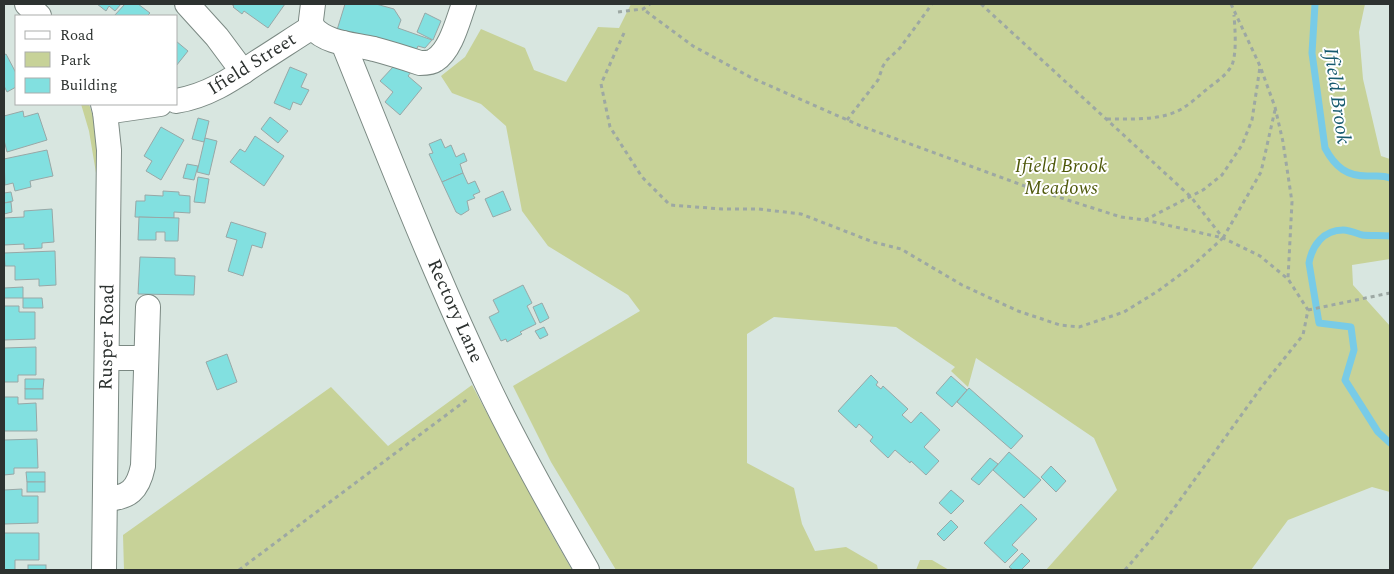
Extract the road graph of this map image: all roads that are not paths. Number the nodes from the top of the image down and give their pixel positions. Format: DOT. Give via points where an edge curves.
graph roads {
  1 [pos="27,4"];
  2 [pos="187,4"];
  3 [pos="464,4"];
  4 [pos="38,15"];
  5 [pos="312,15"];
  6 [pos="343,43"];
  7 [pos="243,72"];
  8 [pos="178,101"];
  9 [pos="146,105"];
  10 [pos="104,108"];
  11 [pos="148,308"];
  12 [pos="107,358"];
  13 [pos="146,358"];
  14 [pos="105,499"];
  15 [pos="104,570"];
  16 [pos="587,570"];
  1 -- 4 [label="street"];
  2 -- 7 [label="street"];
  3 -- 6 [label="street, Ifield Street" via="450,41 434,61 420,63"];
  5 -- 6 [label="street, Ifield Street" via="318,34"];
  5 -- 7 [label="street, Ifield Street"];
  6 -- 16 [label="street, Rectory Lane" via="487,384"];
  7 -- 8 [label="street, Ifield Street" via="198,97"];
  9 -- 10 [label="street"];
  10 -- 12 [label="street, Rusper Road" via="109,150"];
  11 -- 13 [label="street"];
  12 -- 13 [label="street"];
  12 -- 14 [label="street, Rusper Road"];
  13 -- 14 [label="street" via="141,477 127,495"];
  14 -- 15 [label="street, Rusper Road"];
}
